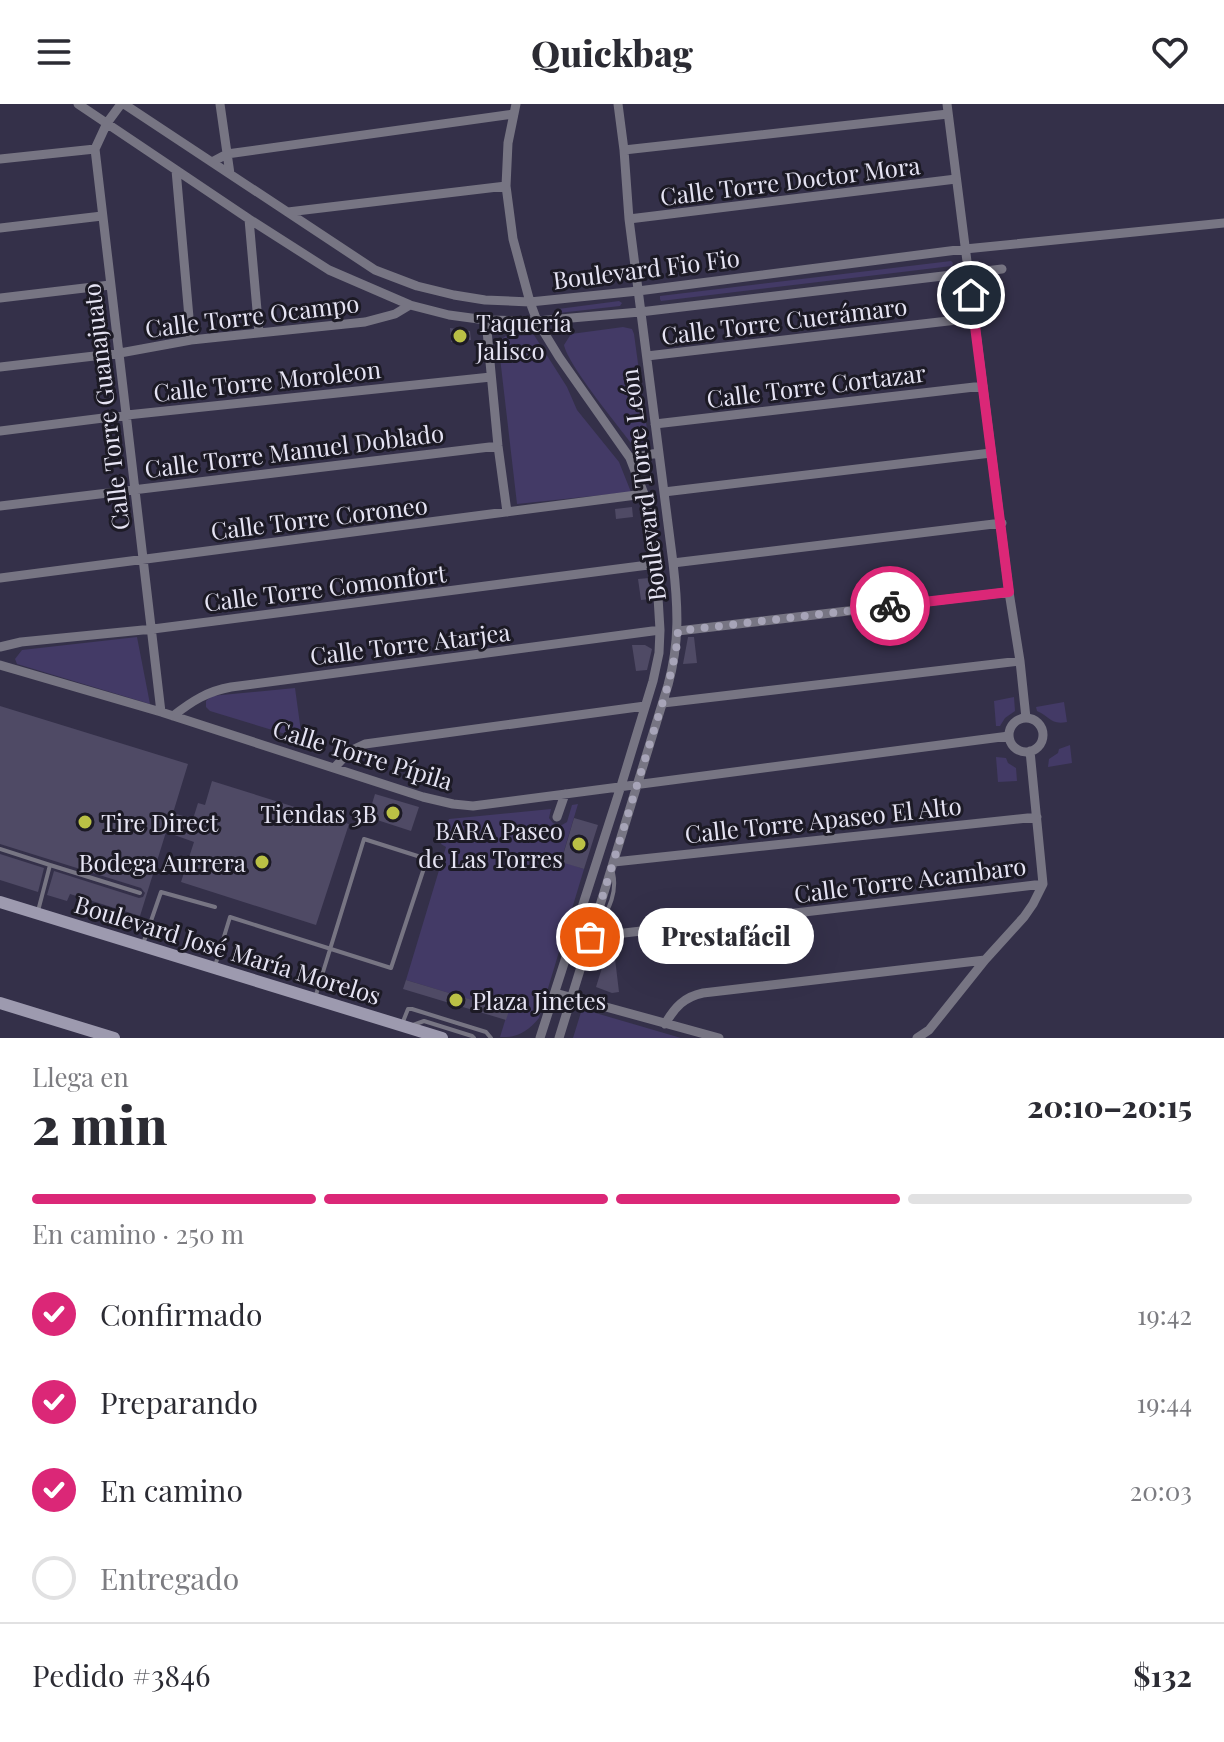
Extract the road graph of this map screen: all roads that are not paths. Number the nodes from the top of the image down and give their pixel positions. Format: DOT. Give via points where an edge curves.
graph roads {
  1 [pos="78,104"];
  2 [pos="122,104"];
  3 [pos="220,104"];
  4 [pos="618,104"];
  5 [pos="515,109"];
  6 [pos="947,109"];
  7 [pos="107,123"];
  8 [pos="95,149"];
  9 [pos="624,150"];
  10 [pos="227,154"];
  11 [pos="0,159"];
  12 [pos="212,162"];
  13 [pos="176,170"];
  14 [pos="230,174"];
  15 [pos="956,179"];
  16 [pos="506,186"];
  17 [pos="288,212"];
  18 [pos="102,216"];
  19 [pos="249,219"];
  20 [pos="629,219"];
  21 [pos="1224,223"];
  22 [pos="0,228"];
  23 [pos="965,249"];
  24 [pos="1002,269"];
  25 [pos="968,273"];
  26 [pos="110,285"];
  27 [pos="638,291"];
  28 [pos="0,298"];
  29 [pos="530,302"];
  30 [pos="410,305"];
  31 [pos="640,312"];
  32 [pos="974,318"];
  33 [pos="486,320"];
  34 [pos="537,321"];
  35 [pos="259,333"];
  36 [pos="191,340"];
  37 [pos="120,353"];
  38 [pos="647,356"];
  39 [pos="0,367"];
  40 [pos="491,377"];
  41 [pos="983,386"];
  42 [pos="127,415"];
  43 [pos="655,424"];
  44 [pos="0,431"];
  45 [pos="498,446"];
  46 [pos="658,453"];
  47 [pos="991,453"];
  48 [pos="630,458"];
  49 [pos="135,489"];
  50 [pos="664,492"];
  51 [pos="644,494"];
  52 [pos="0,506"];
  53 [pos="507,512"];
  54 [pos="1002,523"];
  55 [pos="144,560"];
  56 [pos="673,563"];
  57 [pos="656,564"];
  58 [pos="0,578"];
  59 [pos="1009,592"];
  60 [pos="153,629"];
  61 [pos="660,630"];
  62 [pos="678,631"];
  63 [pos="0,647"];
  64 [pos="1020,661"];
  65 [pos="0,665"];
  66 [pos="663,703"];
  67 [pos="645,706"];
  68 [pos="161,712"];
  69 [pos="173,716"];
  70 [pos="1026,718"];
  71 [pos="1009,736"];
  72 [pos="1030,751"];
  73 [pos="335,767"];
  74 [pos="637,784"];
  75 [pos="621,786"];
  76 [pos="565,794"];
  77 [pos="557,817"];
  78 [pos="1037,817"];
  79 [pos="0,849"];
  80 [pos="50,865"];
  81 [pos="613,865"];
  82 [pos="1043,884"];
  83 [pos="140,893"];
  84 [pos="0,902"];
  85 [pos="215,907"];
  86 [pos="37,913"];
  87 [pos="592,932"];
  88 [pos="143,946"];
  89 [pos="330,948"];
  90 [pos="985,960"];
  91 [pos="214,968"];
  92 [pos="555,993"];
  93 [pos="572,997"];
  94 [pos="314,998"];
  95 [pos="0,1003"];
  96 [pos="665,1024"];
  97 [pos="405,1027"];
  98 [pos="114,1038"];
  99 [pos="442,1038"];
  100 [pos="474,1038"];
  101 [pos="491,1038"];
  102 [pos="540,1038"];
  103 [pos="559,1038"];
  104 [pos="719,1038"];
  105 [pos="917,1038"];
  1 -- 7 [label="street, Boulevard Fio Fio"];
  2 -- 7 [label="street"];
  2 -- 12 [label="street, Boulevard Fio Fio"];
  3 -- 10 [label="street"];
  4 -- 9 [label="street, Boulevard Torre León"];
  5 -- 10 [label="street"];
  5 -- 16 [label="street, Boulevard Torre León"];
  6 -- 9 [label="street"];
  6 -- 15 [label="street"];
  7 -- 8 [label="street"];
  7 -- 13 [label="street, Boulevard Fio Fio"];
  8 -- 11 [label="street"];
  8 -- 18 [label="street, Calle Torre Guanajuato"];
  9 -- 20 [label="street, Boulevard Torre León"];
  10 -- 12 [label="street"];
  10 -- 14 [label="street"];
  12 -- 14 [label="street, Boulevard Fio Fio"];
  13 -- 19 [label="street, Boulevard Fio Fio"];
  13 -- 36 [label="street"];
  14 -- 17 [label="street, Boulevard Fio Fio"];
  15 -- 20 [label="street, Calle Torre Doctor Mora"];
  15 -- 23 [label="street"];
  16 -- 17 [label="street"];
  16 -- 29 [label="street, Boulevard Torre León"];
  17 -- 29 [label="street, Boulevard Fio Fio" via="375,270 417,286 485,300"];
  18 -- 22 [label="street"];
  18 -- 26 [label="street, Calle Torre Guanajuato"];
  19 -- 30 [label="street, Boulevard Fio Fio" via="329,270"];
  19 -- 35 [label="street"];
  20 -- 27 [label="street, Boulevard Torre León"];
  21 -- 23 [label="street, Boulevard Fio Fio"];
  23 -- 25 [label="street"];
  23 -- 27 [label="street, Boulevard Fio Fio"];
  24 -- 25 [label="street, Boulevard Fio Fio"];
  25 -- 31 [label="street, Boulevard Fio Fio"];
  25 -- 32 [label="street"];
  26 -- 28 [label="street"];
  26 -- 37 [label="street, Calle Torre Guanajuato"];
  27 -- 29 [label="street, Boulevard Fio Fio"];
  27 -- 31 [label="street, Boulevard Torre León"];
  29 -- 34 [label="street, Boulevard Torre León"];
  30 -- 33 [label="street, Boulevard Fio Fio"];
  30 -- 35 [label="street, Calle Torre Ocampo" via="365,322"];
  31 -- 34 [label="street, Boulevard Fio Fio"];
  31 -- 38 [label="street, Boulevard Torre León"];
  32 -- 38 [label="street, Calle Torre Cuerámaro"];
  32 -- 41 [label="street"];
  33 -- 34 [label="street, Boulevard Fio Fio"];
  33 -- 40 [label="street"];
  34 -- 48 [label="street, Boulevard Torre León"];
  35 -- 36 [label="street, Calle Torre Ocampo"];
  36 -- 37 [label="street, Calle Torre Ocampo"];
  37 -- 39 [label="street, Calle Torre Ocampo"];
  37 -- 42 [label="street, Calle Torre Guanajuato"];
  38 -- 43 [label="street, Boulevard Torre León"];
  40 -- 42 [label="street, Calle Torre Moroleon"];
  40 -- 45 [label="street"];
  41 -- 43 [label="street, Calle Torre Cortazar"];
  41 -- 47 [label="street"];
  42 -- 44 [label="street, Calle Torre Moroleon"];
  42 -- 49 [label="street, Calle Torre Guanajuato"];
  43 -- 46 [label="street, Boulevard Torre León"];
  45 -- 49 [label="street, Calle Torre Manuel Doblado"];
  45 -- 53 [label="street"];
  46 -- 48 [label="street"];
  46 -- 50 [label="street, Boulevard Torre León"];
  47 -- 50 [label="street"];
  47 -- 54 [label="street"];
  48 -- 51 [label="street, Boulevard Torre León"];
  49 -- 52 [label="street, Calle Torre Manuel Doblado"];
  49 -- 55 [label="street, Calle Torre Guanajuato"];
  50 -- 56 [label="street, Boulevard Torre León"];
  51 -- 53 [label="street, Calle Torre Coroneo"];
  51 -- 57 [label="street, Boulevard Torre León"];
  53 -- 55 [label="street, Calle Torre Coroneo"];
  54 -- 56 [label="street"];
  54 -- 59 [label="street"];
  55 -- 58 [label="street, Calle Torre Coroneo"];
  55 -- 60 [label="street, Calle Torre Guanajuato"];
  56 -- 62 [label="street, Boulevard Torre León"];
  57 -- 60 [label="street, Calle Torre Comonfort"];
  57 -- 61 [label="street, Boulevard Torre León"];
  59 -- 62 [label="street"];
  59 -- 64 [label="street"];
  60 -- 63 [label="street, Calle Torre Comonfort"];
  60 -- 68 [label="street, Calle Torre Guanajuato"];
  61 -- 67 [label="street, Boulevard Torre León"];
  61 -- 69 [label="street, Calle Torre Atarjea" via="231,687 207,693"];
  62 -- 66 [label="street, Boulevard Torre León"];
  64 -- 66 [label="street"];
  64 -- 70 [label="street"];
  65 -- 68 [label="street, Calle Torre Pípila"];
  66 -- 74 [label="street, Boulevard Torre León"];
  67 -- 73 [label="street" via="365,744"];
  67 -- 75 [label="street, Boulevard Torre León"];
  68 -- 69 [label="street, Calle Torre Pípila"];
  69 -- 73 [label="street, Calle Torre Pípila"];
  70 -- 71 [label="street" via="1013,723"];
  70 -- 72 [label="street" via="1040,725 1043,733"];
  71 -- 72 [label="street" via="1016,749"];
  71 -- 74 [label="street, Calle Torre Pípila"];
  72 -- 78 [label="street"];
  73 -- 76 [label="street, Calle Torre Pípila" via="453,804"];
  74 -- 75 [label="street, Calle Torre Pípila"];
  74 -- 81 [label="street, Boulevard Torre León"];
  75 -- 76 [label="street, Calle Torre Pípila"];
  75 -- 92 [label="street, Boulevard Torre León"];
  76 -- 77 [label="street"];
  78 -- 81 [label="street, Calle Torre Apaseo El Alto"];
  78 -- 82 [label="street"];
  79 -- 80 [label="lane"];
  80 -- 83 [label="lane"];
  80 -- 86 [label="lane"];
  81 -- 87 [label="street, Boulevard Torre León"];
  82 -- 87 [label="street, Calle Torre Acambaro"];
  82 -- 90 [label="street" via="1024,917"];
  84 -- 86 [label="main road, Boulevard José María Morelos"];
  85 -- 88 [label="lane" via="161,892"];
  86 -- 88 [label="main road, Boulevard José María Morelos"];
  87 -- 93 [label="street, Boulevard Torre León"];
  88 -- 91 [label="main road, Boulevard José María Morelos"];
  89 -- 89 [label="lane" via="364,839 427,859 391,968"];
  89 -- 91 [label="lane" via="230,917"];
  89 -- 94 [label="lane"];
  90 -- 96 [label="street" via="692,996 674,1008"];
  90 -- 105 [label="street"];
  91 -- 94 [label="main road, Boulevard José María Morelos"];
  92 -- 93 [label="street"];
  92 -- 102 [label="street, Boulevard Torre León"];
  93 -- 96 [label="street"];
  93 -- 103 [label="street, Boulevard Torre León"];
  94 -- 97 [label="main road, Boulevard José María Morelos"];
  95 -- 98 [label="main road"];
  96 -- 104 [label="street"];
  97 -- 99 [label="main road, Boulevard José María Morelos"];
  97 -- 100 [label="lane" via="424,1021"];
  97 -- 101 [label="lane" via="405,1012 412,1009"];
}
